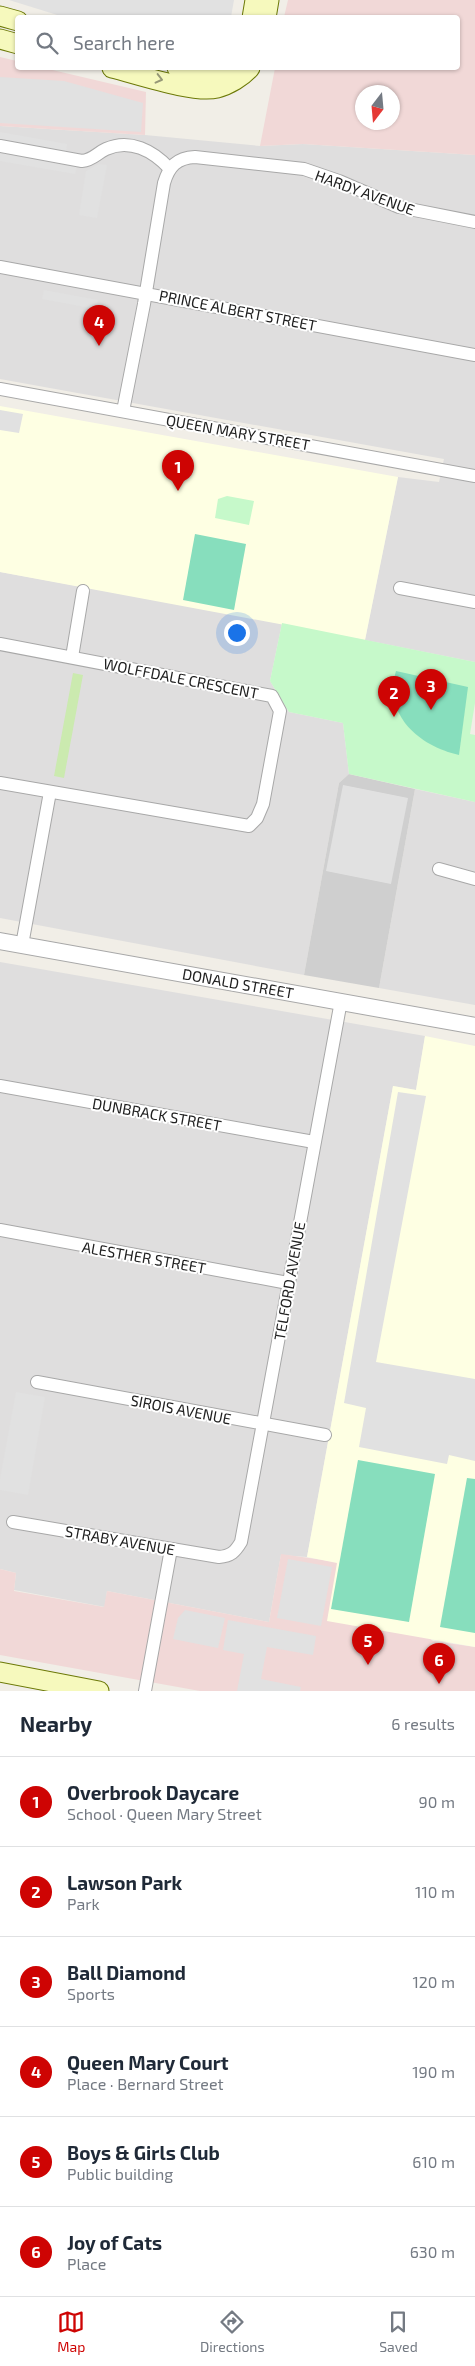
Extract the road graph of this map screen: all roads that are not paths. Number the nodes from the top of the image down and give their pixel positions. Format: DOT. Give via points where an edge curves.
graph roads {
  1 [pos="255,0"];
  2 [pos="269,0"];
  3 [pos="252,15"];
  4 [pos="266,15"];
  5 [pos="0,16"];
  6 [pos="15,20"];
  7 [pos="0,39"];
  8 [pos="15,43"];
  9 [pos="120,70"];
  10 [pos="188,70"];
  11 [pos="218,70"];
  12 [pos="248,70"];
  13 [pos="0,146"];
  14 [pos="169,168"];
  15 [pos="475,222"];
  16 [pos="0,267"];
  17 [pos="146,292"];
  18 [pos="475,355"];
  19 [pos="0,389"];
  20 [pos="123,411"];
  21 [pos="475,476"];
  22 [pos="400,588"];
  23 [pos="83,591"];
  24 [pos="475,602"];
  25 [pos="0,644"];
  26 [pos="72,657"];
  27 [pos="0,783"];
  28 [pos="50,792"];
  29 [pos="439,869"];
  30 [pos="475,879"];
  31 [pos="0,941"];
  32 [pos="22,945"];
  33 [pos="340,1001"];
  34 [pos="475,1026"];
  35 [pos="0,1086"];
  36 [pos="314,1142"];
  37 [pos="0,1230"];
  38 [pos="288,1283"];
  39 [pos="37,1382"];
  40 [pos="262,1424"];
  41 [pos="326,1435"];
  42 [pos="13,1522"];
  43 [pos="171,1549"];
  44 [pos="227,1556"];
  45 [pos="0,1672"];
  46 [pos="99,1691"];
  47 [pos="146,1691"];
  1 -- 3 [label="main road"];
  2 -- 4 [label="main road"];
  5 -- 6 [label="main road"];
  7 -- 8 [label="main road"];
  9 -- 12 [label="main road, one-way" via="205,90 226,84"];
  10 -- 11 [label="main road" via="207,73"];
  13 -- 14 [label="street" via="82,161 92,159 109,148 125,145 153,154"];
  14 -- 15 [label="street, HARDY AVENUE" via="180,160 196,157 304,170 339,180 400,207"];
  14 -- 17 [label="street" via="161,193"];
  16 -- 17 [label="street, PRINCE ALBERT STREET"];
  17 -- 18 [label="street, PRINCE ALBERT STREET"];
  17 -- 20 [label="street"];
  19 -- 20 [label="street, QUEEN MARY STREET"];
  20 -- 21 [label="street, QUEEN MARY STREET"];
  22 -- 24 [label="street"];
  23 -- 26 [label="street"];
  25 -- 26 [label="street, WOLFFDALE CRESCENT"];
  26 -- 28 [label="street, WOLFFDALE CRESCENT" via="272,696 280,711 263,804 249,826"];
  27 -- 28 [label="street, WOLFFDALE CRESCENT"];
  28 -- 32 [label="street"];
  29 -- 30 [label="street"];
  31 -- 32 [label="street, DONALD STREET"];
  32 -- 33 [label="street, DONALD STREET"];
  33 -- 34 [label="street, DONALD STREET"];
  33 -- 36 [label="street, TELFORD AVENUE"];
  35 -- 36 [label="street, DUNBRACK STREET"];
  36 -- 38 [label="street, TELFORD AVENUE"];
  37 -- 38 [label="street, ALESTHER STREET"];
  38 -- 40 [label="street, TELFORD AVENUE"];
  39 -- 40 [label="street, SIROIS AVENUE"];
  40 -- 41 [label="street, SIROIS AVENUE"];
  40 -- 44 [label="street, TELFORD AVENUE" via="241,1542"];
  42 -- 43 [label="street, STRABY AVENUE"];
  43 -- 44 [label="street, STRABY AVENUE"];
  43 -- 47 [label="street"];
  45 -- 46 [label="main road"];
}
